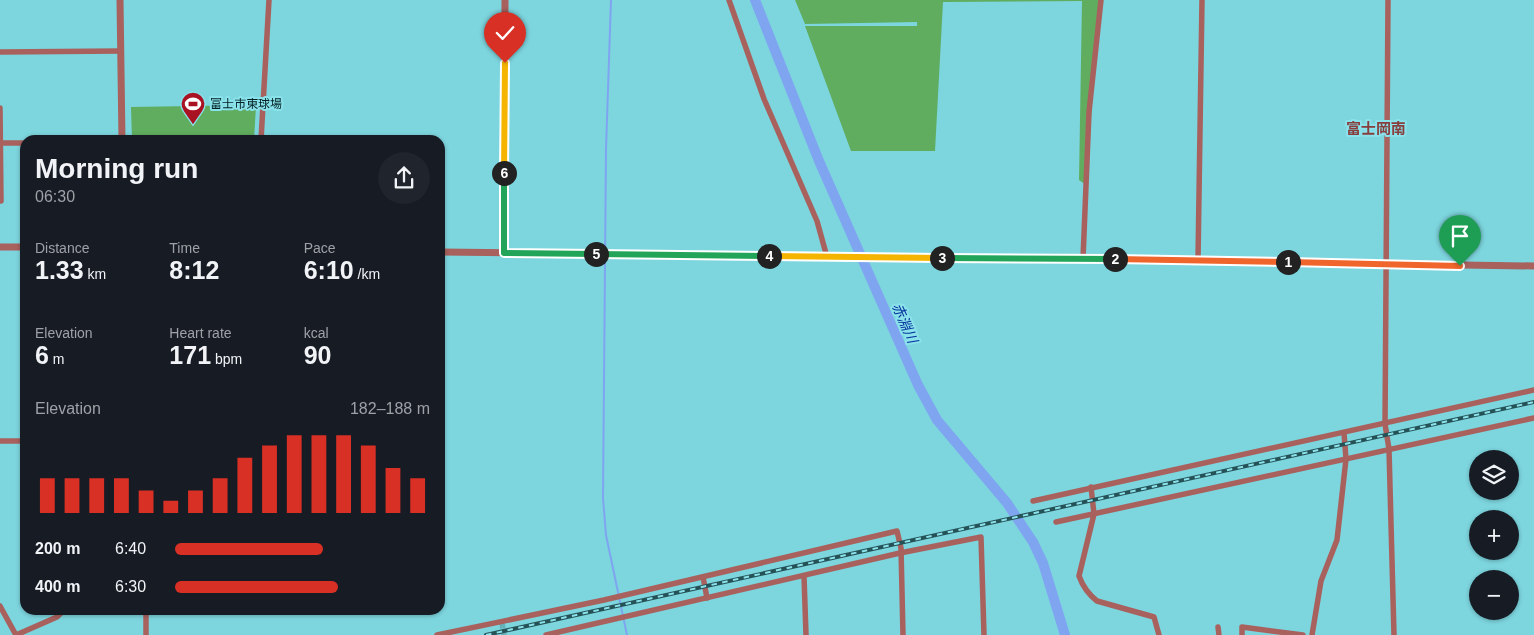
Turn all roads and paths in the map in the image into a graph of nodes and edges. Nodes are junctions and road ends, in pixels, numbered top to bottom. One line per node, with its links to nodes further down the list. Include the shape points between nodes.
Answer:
1 (120, 0): 8 (street)
2 (269, 0): 12 (street)
3 (506, 0): 19 (street)
4 (729, 0): 20 (street, via 764,99)
5 (1101, 0): 21 (street, via 1089,112)
6 (1202, 0): 22 (street)
7 (1388, 0): 23 (street)
8 (121, 51): 9 (street); 11 (street)
9 (0, 52)
10 (0, 108): 13 (street)
11 (122, 135)
12 (261, 135)
13 (0, 143): 14 (street); 15 (street)
14 (20, 143)
15 (1, 200)
16 (0, 247): 17 (street)
17 (20, 247)
18 (445, 252): 19 (street)
19 (504, 253): 20 (street)
20 (830, 257): 21 (street)
21 (1084, 259): 22 (street)
22 (1198, 260): 23 (street)
23 (1387, 264): 24 (street); 27 (street)
24 (1534, 266)
25 (1534, 390): 27 (street)
26 (1534, 418): 31 (street)
27 (1386, 424): 28 (street); 31 (street)
28 (1344, 433): 32 (street); 33 (street)
29 (0, 441): 30 (street)
30 (20, 441)
31 (1389, 449): 32 (street); 57 (street)
32 (1346, 459): 35 (street); 56 (street, via 1337,540 1321,581)
33 (1091, 487): 34 (street); 35 (street)
34 (1033, 502)
35 (1094, 514): 36 (street); 52 (street, via 1079,576 1083,586 1097,601 1154,617)
36 (1056, 522)
37 (900, 553): 38 (street); 39 (street, via 897,531); 50 (street); 51 (street, via 981,537)
38 (804, 576): 40 (street); 49 (street)
39 (703, 577): 40 (street); 47 (street)
40 (707, 598): 48 (street)
41 (0, 606): 45 (street)
42 (60, 615): 45 (street)
43 (146, 615): 46 (street)
44 (1218, 628): 53 (street)
45 (16, 635)
46 (146, 635)
47 (437, 635)
48 (546, 635)
49 (806, 635)
50 (903, 635)
51 (984, 635)
52 (1158, 635)
53 (1219, 635)
54 (1242, 635): 55 (street, via 1242,627)
55 (1304, 635)
56 (1312, 635)
57 (1394, 635)

